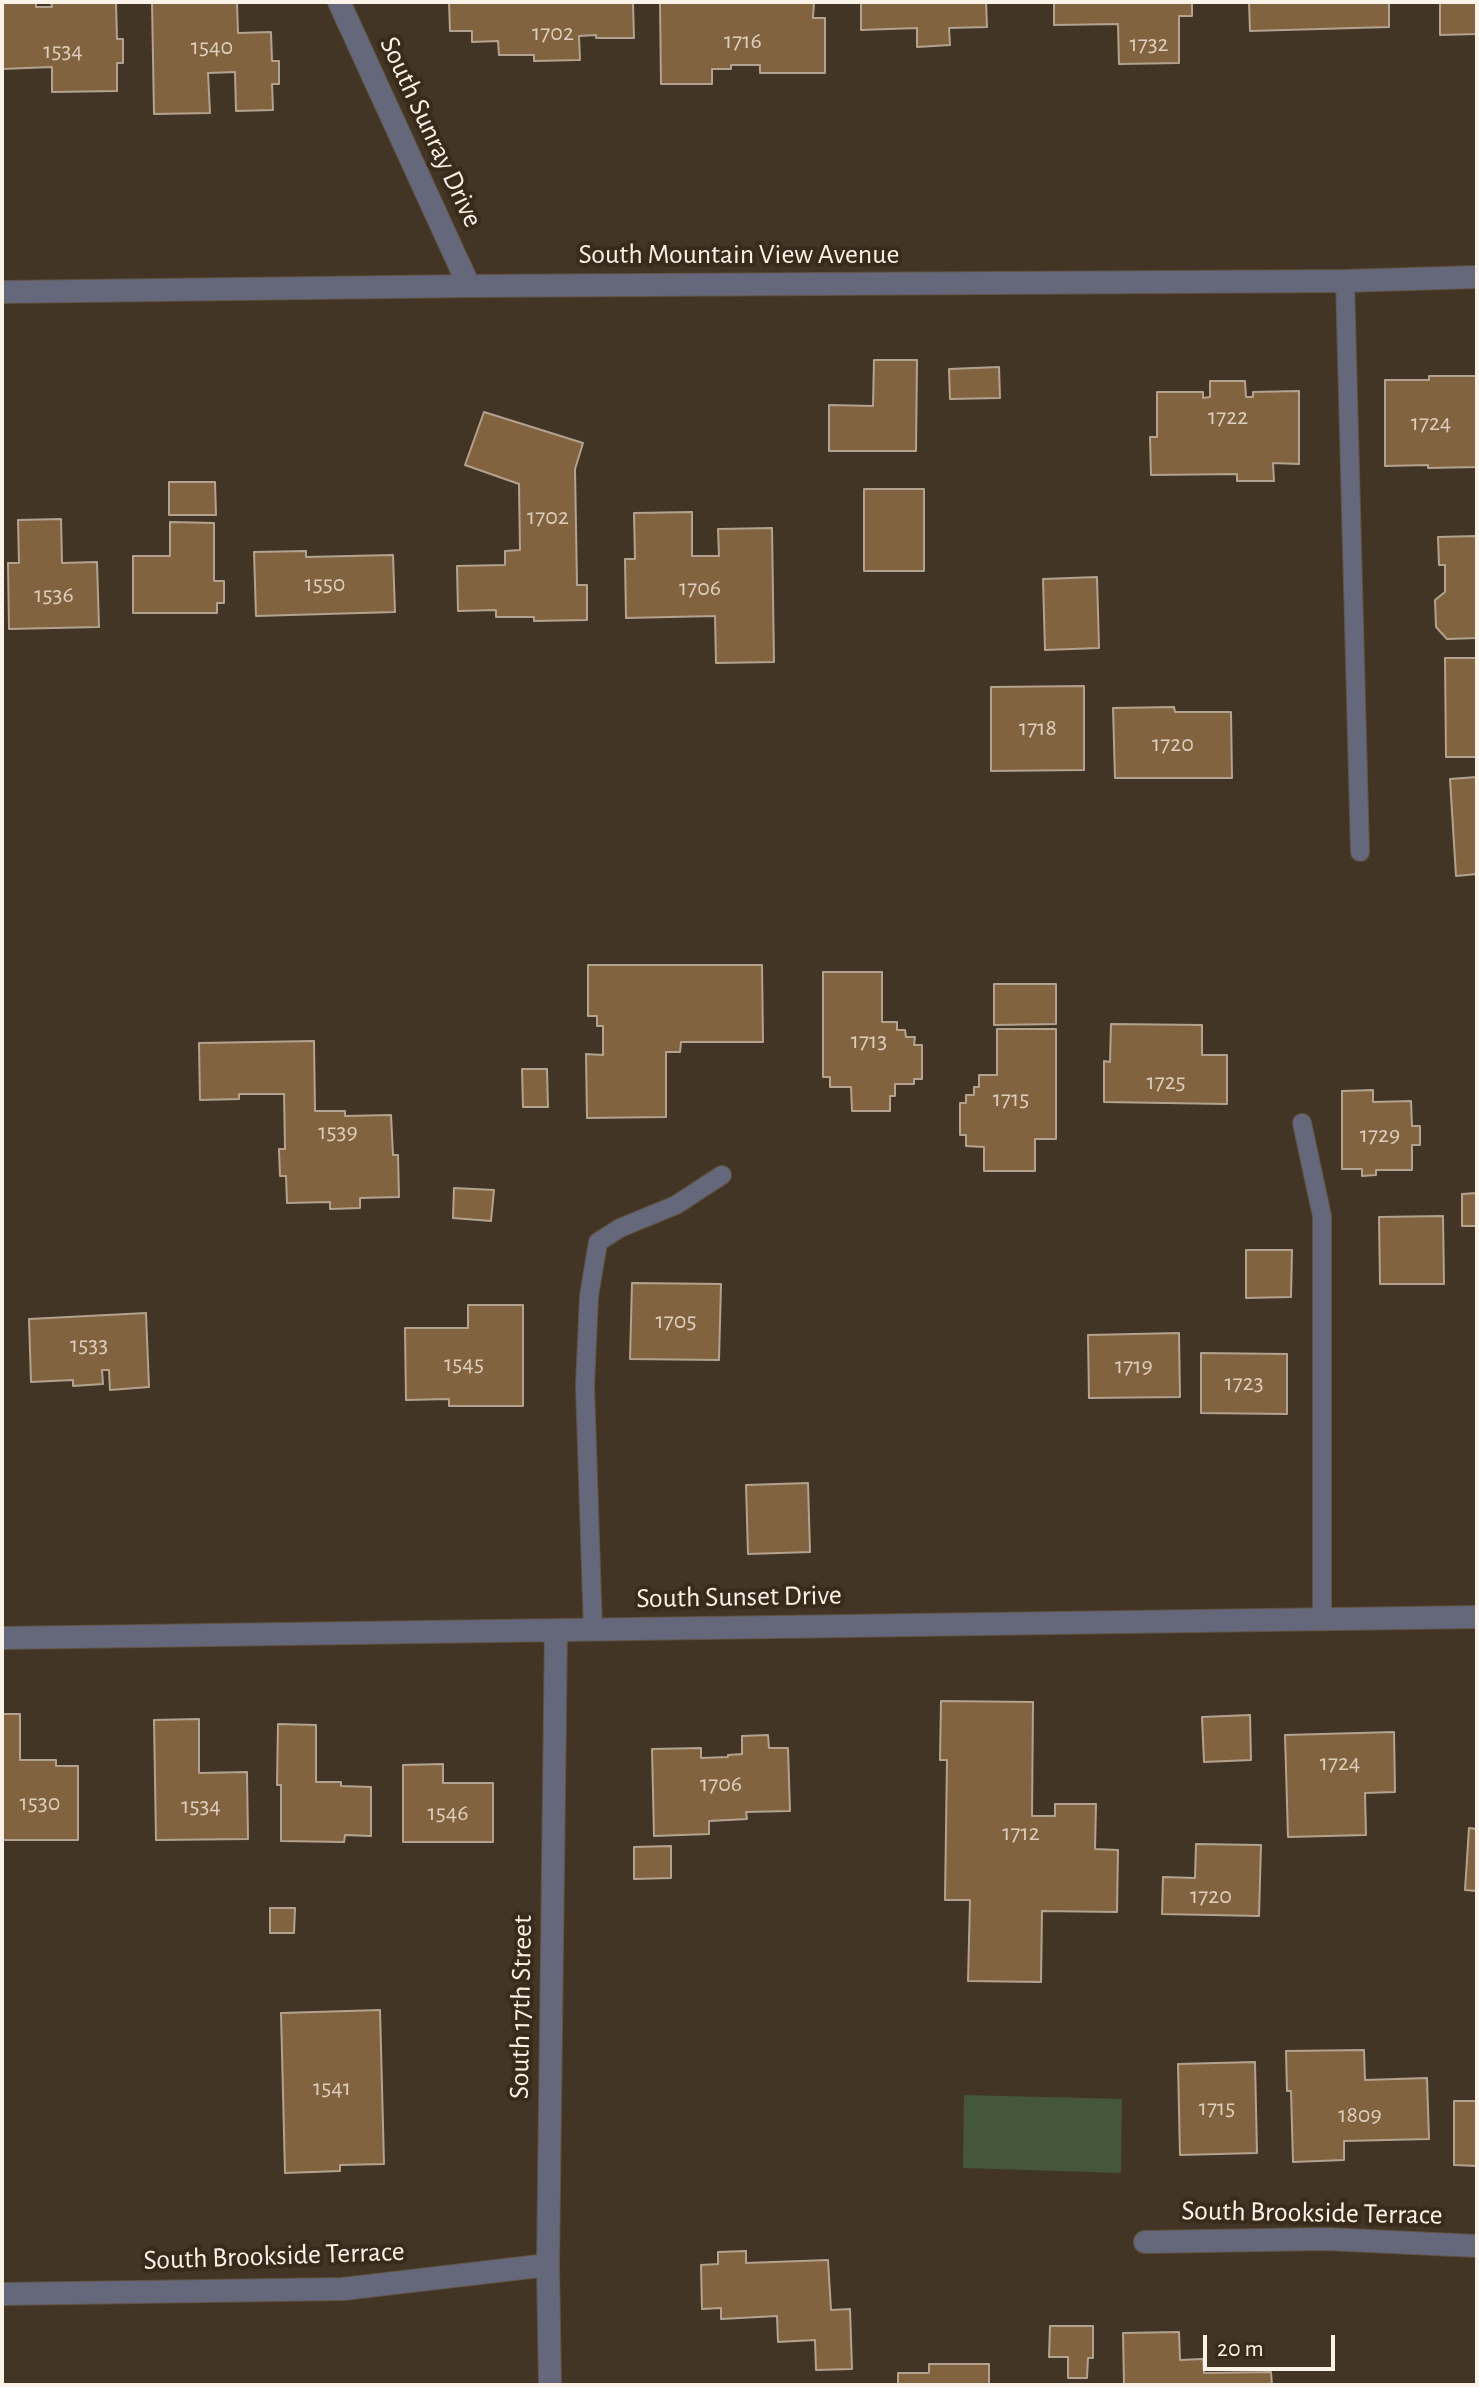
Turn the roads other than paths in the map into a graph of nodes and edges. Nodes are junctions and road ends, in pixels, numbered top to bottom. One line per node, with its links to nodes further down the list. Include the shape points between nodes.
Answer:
1 (339, 2): 4 (street, South Sunray Drive)
2 (1477, 277): 3 (street, South Mountain View Avenue)
3 (1345, 281): 4 (street, South Mountain View Avenue); 6 (lane)
4 (469, 286): 5 (street, South Mountain View Avenue)
5 (2, 292)
6 (1360, 852)
7 (1302, 1123): 10 (lane, via 1322,1216)
8 (722, 1175): 12 (lane, via 676,1205 598,1242 589,1296 585,1386)
9 (1477, 1617): 10 (street, South Sunset Drive)
10 (1322, 1618): 12 (street, South Sunset Drive)
11 (556, 1630): 12 (street, South Sunset Drive); 13 (street, South Sunset Drive); 16 (street, South 17th Street)
12 (593, 1630)
13 (2, 1638)
14 (1145, 2242): 15 (street, South Brookside Terrace, via 1326,2239)
15 (1477, 2246)
16 (548, 2265): 17 (street, South Brookside Terrace, via 343,2289); 18 (street, South 17th Street)
17 (2, 2294)
18 (550, 2385)

